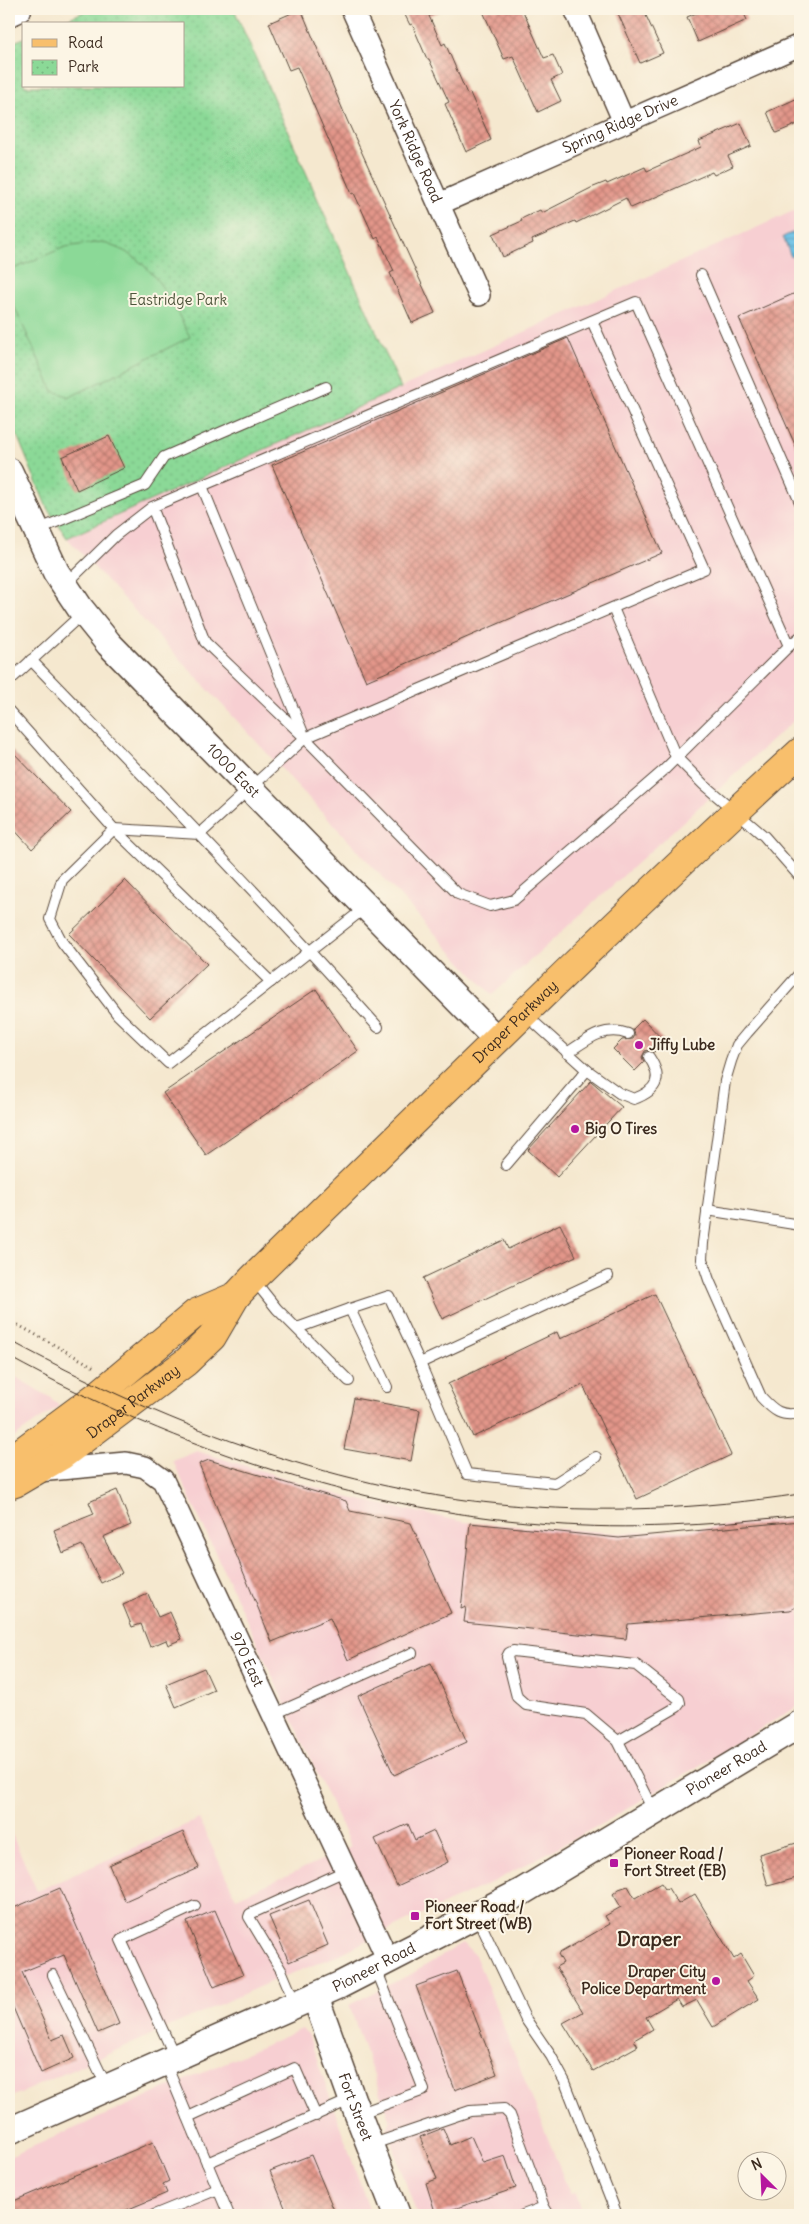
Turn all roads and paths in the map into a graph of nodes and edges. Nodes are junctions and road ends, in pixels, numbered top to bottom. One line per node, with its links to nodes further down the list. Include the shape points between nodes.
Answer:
1 (18, 9): 4 (street)
2 (352, 9): 7 (street, York Ridge Road)
3 (575, 9): 6 (street)
4 (9, 13)
5 (800, 45): 6 (street, Spring Ridge Drive)
6 (624, 122): 7 (street, Spring Ridge Drive)
7 (439, 204): 9 (street, York Ridge Road)
8 (701, 275): 14 (lane)
9 (479, 295)
10 (592, 321): 13 (lane); 20 (lane, via 704,569); 23 (lane, via 636,302)
11 (326, 387): 18 (lane, via 164,457 145,485)
12 (9, 471): 16 (street, 1000 East)
13 (202, 486): 17 (lane); 27 (lane)
14 (798, 490): 15 (lane)
15 (800, 502)
16 (16, 505): 18 (street, 1000 East)
17 (152, 507): 19 (lane, via 116,535); 27 (lane, via 205,642)
18 (36, 531): 19 (street, 1000 East)
19 (65, 586): 21 (street, 1000 East)
20 (613, 608): 27 (lane); 29 (lane)
21 (84, 612): 24 (lane); 30 (street, 1000 East, via 109,644)
22 (800, 637): 23 (lane)
23 (789, 646): 29 (lane)
24 (31, 660): 25 (lane); 33 (lane)
25 (9, 681)
26 (9, 712): 32 (lane)
27 (305, 738): 29 (lane, via 458,894 490,906 514,900); 30 (lane)
28 (800, 752): 31 (main road, Draper Parkway)
29 (676, 757): 31 (lane)
30 (250, 789): 33 (lane); 35 (street, 1000 East)
31 (734, 811): 34 (lane, via 764,836); 39 (main road, Draper Parkway)
32 (114, 828): 33 (lane); 38 (lane); 38 (lane, via 62,880 50,919 62,942 118,1015 168,1063)
33 (200, 834): 36 (lane)
34 (800, 876)
35 (366, 907): 36 (lane); 42 (street, 1000 East)
36 (310, 951): 38 (lane); 40 (lane)
37 (800, 973): 47 (lane, via 737,1045 725,1081)
38 (271, 982)
39 (524, 1014): 42 (main road, Draper Parkway); 43 (lane)
40 (378, 1027)
41 (628, 1034): 43 (lane, via 615,1030 596,1034)
42 (496, 1039): 50 (main road, Draper Parkway)
43 (567, 1053): 45 (lane)
44 (649, 1057): 45 (lane, via 657,1070 657,1082 647,1094 634,1098 618,1093)
45 (586, 1070): 46 (lane)
46 (506, 1165)
47 (707, 1210): 48 (lane); 58 (lane, via 702,1259 761,1397 772,1409 788,1416)
48 (800, 1225)
49 (608, 1276): 54 (lane)
50 (244, 1287): 53 (lane, via 277,1308); 60 (main road, Draper Parkway, via 196,1313 98,1395); 61 (main road, Draper Parkway, via 212,1337 186,1362 61,1456)
51 (350, 1309): 53 (lane); 54 (lane, via 389,1296); 57 (lane)
52 (9, 1320): 55 (path)
53 (297, 1328): 56 (lane)
54 (420, 1363): 59 (lane, via 467,1474 555,1483)
55 (99, 1370)
56 (349, 1381)
57 (388, 1387)
58 (800, 1413)
59 (596, 1457)
60 (9, 1461)
61 (35, 1471): 62 (main road, Draper Parkway); 64 (street, 970 East, via 126,1463 145,1467 156,1474 168,1488)
62 (9, 1485)
63 (412, 1653): 64 (lane)
64 (272, 1715): 68 (street, 970 East)
65 (800, 1724): 67 (street, Pioneer Road)
66 (618, 1741): 66 (lane, via 677,1707 679,1699 636,1665 509,1653 507,1657 521,1702 586,1714); 67 (lane)
67 (654, 1812): 70 (street, Pioneer Road, via 522,1891)
68 (346, 1871): 71 (street, 970 East); 73 (lane, via 250,1914 248,1918 281,1970)
69 (195, 1906): 74 (lane, via 121,1940)
70 (476, 1914): 71 (street, Pioneer Road); 88 (lane, via 524,2018 565,2082)
71 (381, 1963): 73 (street, Pioneer Road, via 340,1986); 76 (lane, via 424,2090)
72 (53, 1975): 75 (lane)
73 (305, 2000): 74 (street, Pioneer Road); 76 (street, Fort Street)
74 (169, 2059): 75 (street, Pioneer Road); 78 (lane)
75 (107, 2087): 79 (street, Pioneer Road)
76 (354, 2107): 77 (lane); 80 (street, Fort Street)
77 (316, 2116): 78 (lane, via 295,2068); 81 (lane)
78 (188, 2117): 81 (lane)
79 (9, 2131)
80 (370, 2146): 83 (lane, via 470,2111 504,2109 510,2116); 86 (street, Fort Street)
81 (208, 2164): 82 (lane)
82 (218, 2189): 84 (lane); 85 (lane)
83 (546, 2211): 87 (lane)
84 (154, 2215)
85 (229, 2215)
86 (397, 2215)
87 (523, 2215)
88 (617, 2215)

